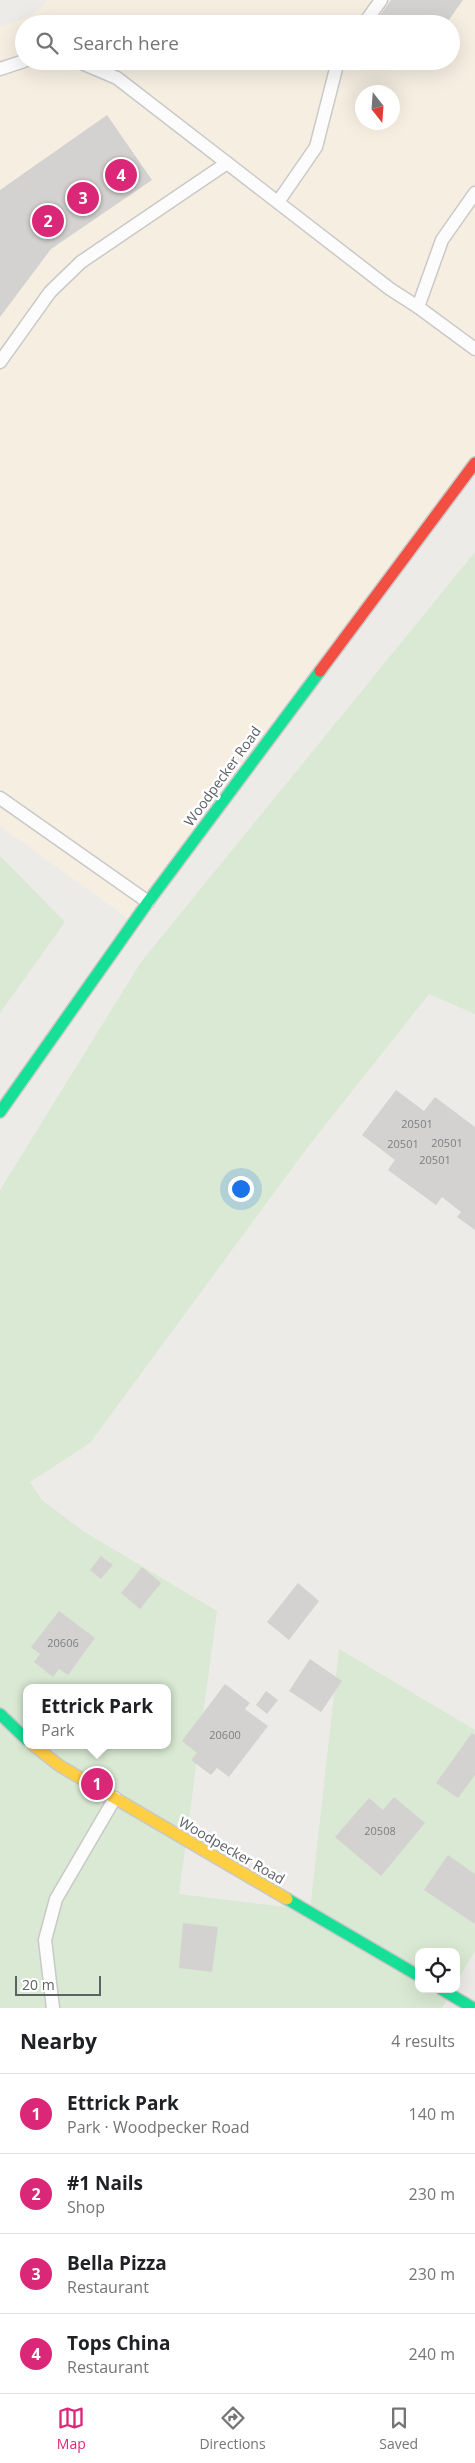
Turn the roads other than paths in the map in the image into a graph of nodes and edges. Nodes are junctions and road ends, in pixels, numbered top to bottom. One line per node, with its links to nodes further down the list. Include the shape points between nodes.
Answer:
1 (381, 0): 2 (lane)
2 (370, 15)
3 (15, 64): 4 (lane)
4 (0, 69)
5 (98, 70): 7 (lane, via 116,78)
6 (335, 70): 9 (lane, via 316,147)
7 (227, 163): 9 (lane); 12 (lane, via 81,262 50,292)
8 (475, 193): 10 (lane, via 442,240)
9 (278, 202): 10 (lane)
10 (418, 307): 11 (lane)
11 (475, 349)
12 (0, 362)
13 (475, 463): 15 (main road, Woodpecker Road)
14 (0, 798): 15 (lane)
15 (148, 902): 16 (main road, Woodpecker Road)
16 (0, 1112)
17 (0, 1714): 18 (main road)
18 (23, 1736)
19 (38, 1749): 20 (main road, Woodpecker Road, via 60,1766)
20 (115, 1798): 21 (main road, Woodpecker Road); 23 (lane, via 56,1899 45,1940)
21 (415, 1974)
22 (448, 1993): 24 (main road)
23 (53, 2008)
24 (473, 2008)

